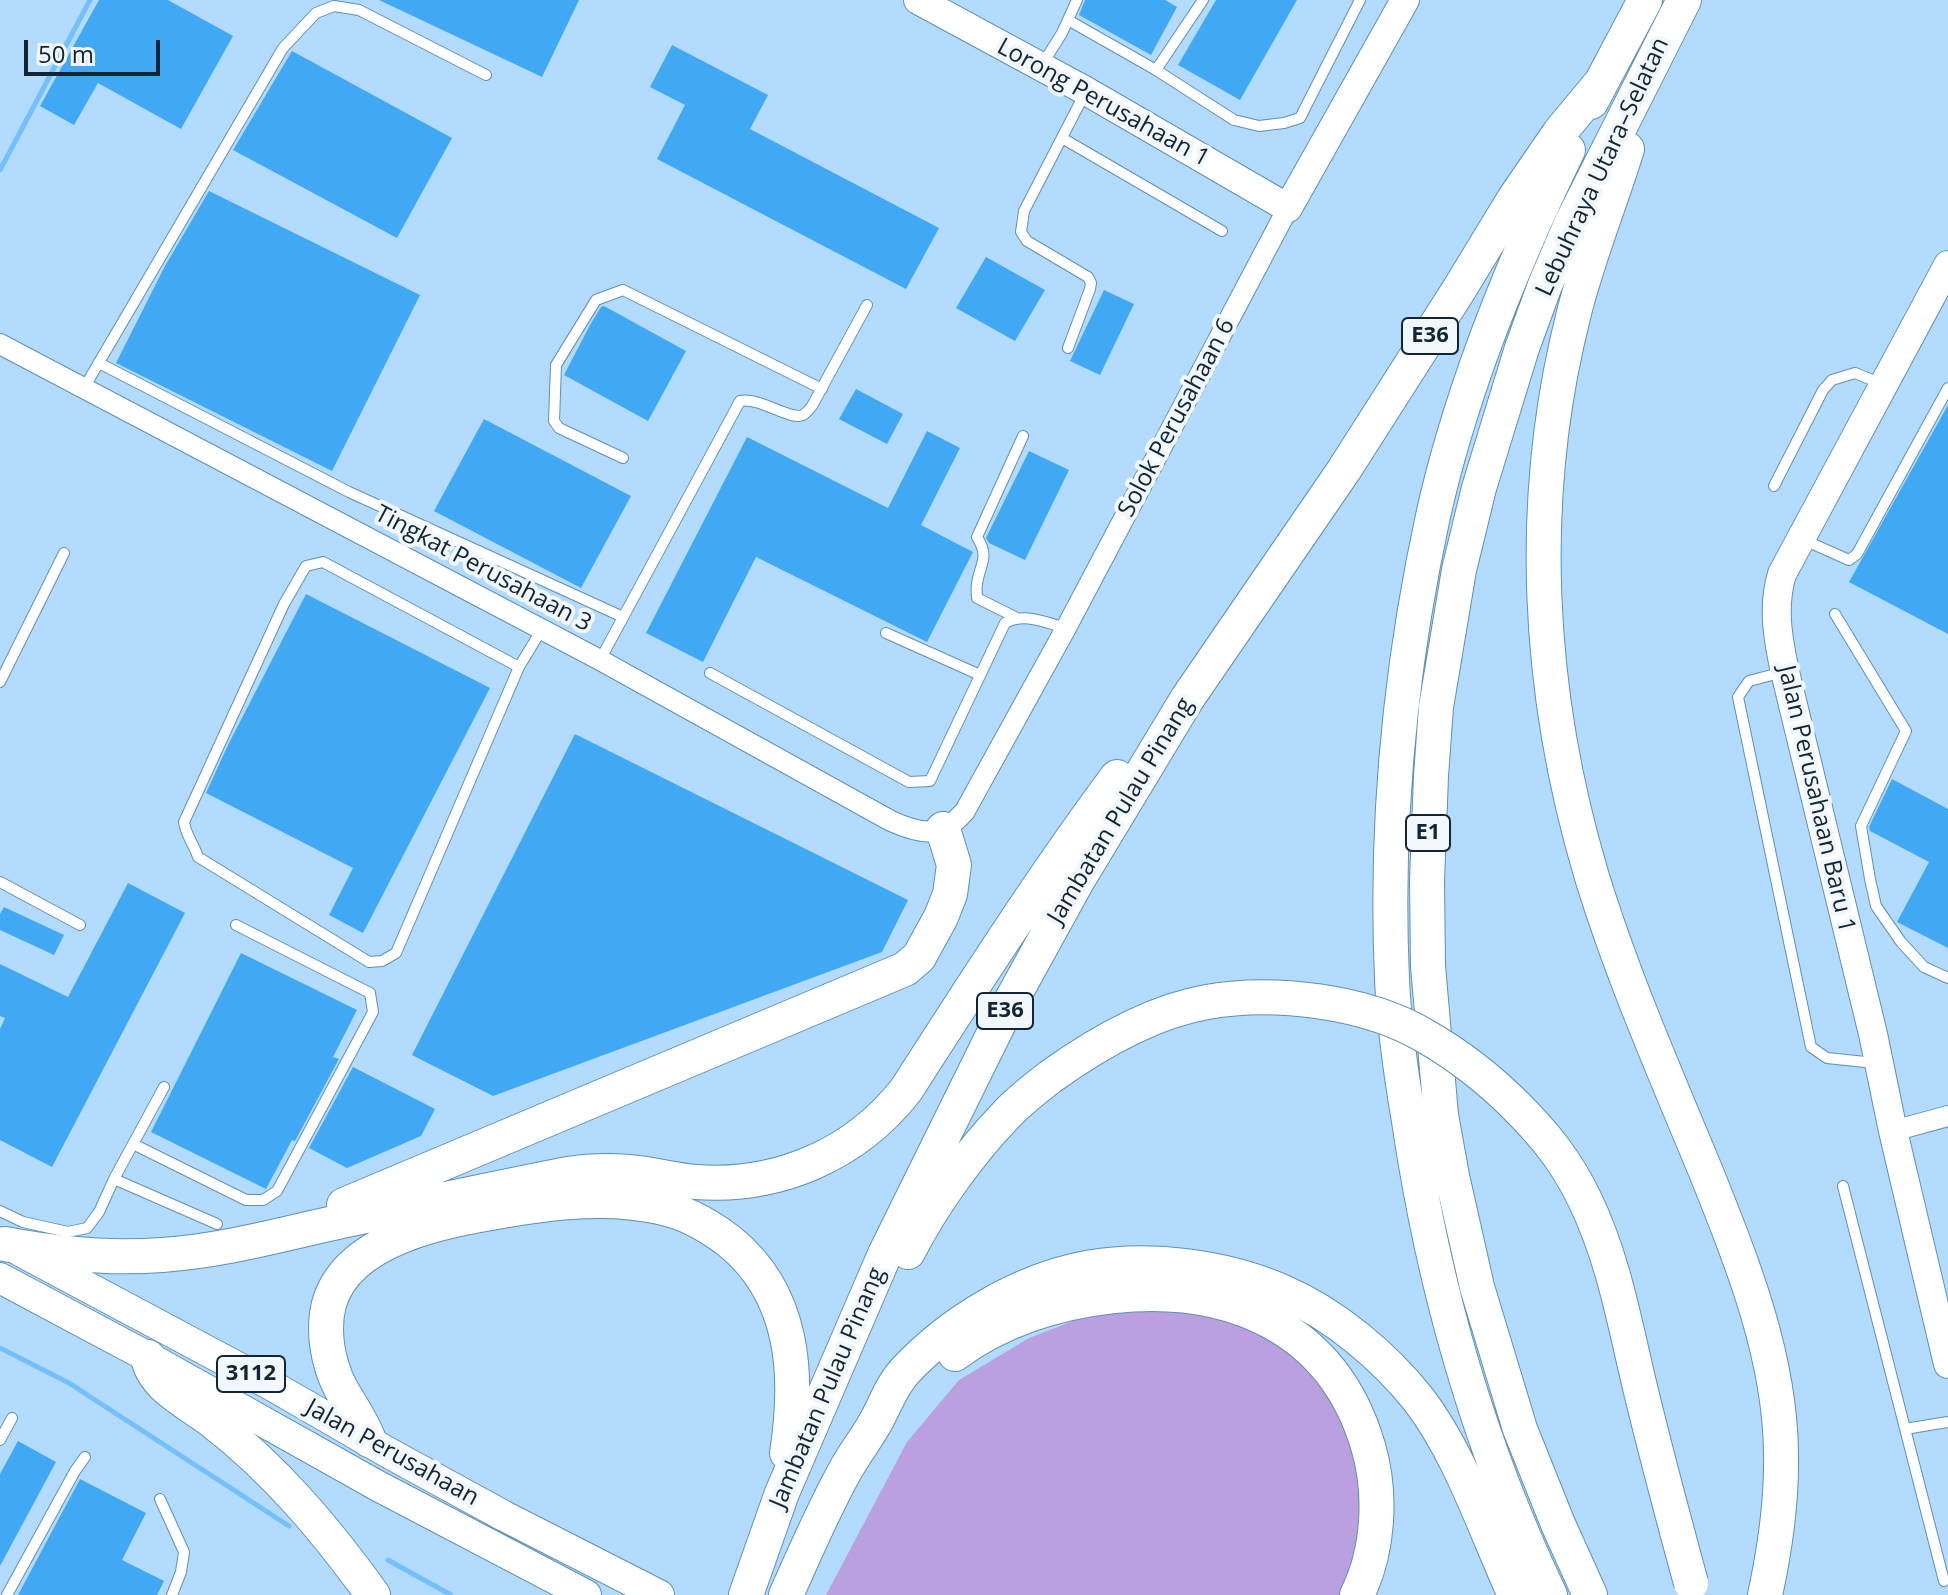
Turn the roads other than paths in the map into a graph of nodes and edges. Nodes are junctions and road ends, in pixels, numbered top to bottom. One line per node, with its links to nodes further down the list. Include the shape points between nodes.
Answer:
1 (918, 0): 9 (street, Lorong Perusahaan 1)
2 (1077, 0): 8 (lane)
3 (1360, 0): 10 (lane, via 1300,118 1259,126 1234,120)
4 (1405, 0): 16 (street, Solok Perusahaan 6)
5 (1645, 0): 13 (highway, Lebuhraya Utara–Selatan / E1)
6 (1684, 0): 12 (highway, Lebuhraya Utara–Selatan / E1)
7 (1200, 1): 10 (lane)
8 (1068, 20): 9 (lane); 10 (lane)
9 (1041, 67): 14 (street, Lorong Perusahaan 1)
10 (1156, 70)
11 (486, 75): 22 (lane, via 359,10 334,6 316,13 283,48)
12 (1641, 82): 85 (highway, Lebuhraya Utara–Selatan / E1, via 1545,285 1479,488 1436,707 1428,831 1428,966 1435,1056 1461,1220 1520,1429); 86 (highway, via 1627,150 1574,312 1558,391 1543,527 1545,624 1557,726 1592,876 1762,1326 1782,1455 1777,1532)
13 (1600, 84): 44 (highway, Jambatan Pulau Pinang / E36, via 1514,199 1344,470); 84 (highway, Lebuhraya Utara–Selatan / E1, via 1507,285 1473,378 1434,513 1403,690 1390,879 1397,1038 1439,1283 1488,1445)
14 (1086, 91): 15 (lane); 16 (street, Lorong Perusahaan 1)
15 (1062, 138): 17 (lane); 21 (lane, via 1024,211 1021,232 1091,283)
16 (1288, 208): 35 (street, Solok Perusahaan 6)
17 (1222, 231)
18 (1948, 265): 23 (street, Jalan Perusahaan Baru 1)
19 (867, 305): 26 (lane)
20 (0, 344): 24 (street, Tingkat Perusahaan 3)
21 (1068, 348)
22 (99, 363): 24 (lane); 33 (lane, via 349,492)
23 (1884, 385): 29 (lane, via 1855,373 1832,380); 30 (street, Jalan Perusahaan Baru 1)
24 (84, 388): 36 (street, Tingkat Perusahaan 3)
25 (1948, 388): 30 (lane, via 1857,554 1849,560)
26 (822, 389): 28 (lane, via 623,290 610,293 596,300 556,365 554,421); 33 (lane, via 804,415 751,399 740,401)
27 (1023, 436): 34 (lane, via 977,537 984,548 977,598)
28 (623, 458)
29 (1774, 486)
30 (1802, 539): 40 (street, Jalan Perusahaan Baru 1, via 1777,590)
31 (64, 553): 43 (lane)
32 (1835, 614): 49 (lane, via 1906,731 1861,826 1876,906 1924,967)
33 (623, 617): 38 (lane)
34 (1015, 617): 35 (lane); 42 (lane, via 1005,623)
35 (1066, 628): 45 (street, Solok Perusahaan 6, via 965,811)
36 (542, 629): 38 (street, Tingkat Perusahaan 3); 39 (lane)
37 (886, 633): 42 (lane)
38 (600, 660): 45 (street, Tingkat Perusahaan 3, via 891,821 909,829)
39 (519, 667): 39 (lane, via 323,562 306,566 184,822 186,836 198,857 369,962 382,961 396,953)
40 (1785, 672): 50 (street, Jalan Perusahaan Baru 1); 50 (lane, via 1749,681 1738,697 1811,1047 1827,1058)
41 (710, 673): 42 (lane, via 909,782 930,781)
42 (980, 675)
43 (0, 682)
44 (1187, 699): 59 (highway, via 1084,821 906,1090 877,1122 840,1148 806,1166 765,1178 699,1182 589,1171); 61 (highway, Jambatan Pulau Pinang / E36, via 1000,1021)
45 (943, 829): 59 (highway, via 954,865 950,894 919,957 905,969 317,1216)
46 (0, 882): 47 (lane)
47 (80, 925)
48 (236, 925): 54 (lane, via 370,993 373,1012 277,1191 263,1200 246,1200)
49 (1948, 978)
50 (1879, 1063): 53 (street, Jalan Perusahaan Baru 1)
51 (164, 1087): 54 (lane)
52 (1948, 1116): 53 (street)
53 (1893, 1131): 63 (street, Jalan Perusahaan Baru 1)
54 (133, 1144): 55 (lane)
55 (114, 1179): 57 (lane); 58 (lane, via 87,1228 68,1232 23,1222)
56 (1843, 1186): 67 (lane)
57 (217, 1224)
58 (2, 1232): 59 (highway, via 43,1251 136,1257 194,1252); 69 (main road, Jalan Perusahaan / 3112)
59 (290, 1232)
60 (0, 1278): 62 (main road, Jalan Perusahaan / 3112)
61 (848, 1337): 71 (highway, Jambatan Pulau Pinang / E36); 74 (highway, bridge, via 968,1160 1007,1113 1102,1044 1143,1023 1204,1003 1303,1000 1379,1016 1424,1035 1482,1075 1553,1145 1583,1194 1609,1258)
62 (148, 1357): 77 (highway, via 155,1378 281,1482); 78 (main road, Jalan Perusahaan / 3112)
63 (1948, 1364)
64 (12, 1418): 68 (lane)
65 (876, 1422): 81 (highway, Jambatan Pulau Pinang, via 834,1492); 82 (highway, via 969,1344 1039,1312 1128,1295 1225,1302 1271,1322 1310,1350 1346,1392 1356,1413 1372,1458 1376,1502 1374,1543); 83 (highway, via 895,1384 924,1352 984,1308 1033,1285 1087,1268 1152,1264 1254,1281 1328,1317 1376,1355 1418,1399 1449,1449)
66 (1948, 1422): 67 (lane)
67 (1905, 1429): 73 (lane)
68 (0, 1440)
69 (378, 1446): 71 (highway, via 335,1375 327,1345 333,1293 363,1256 400,1237 496,1212 563,1203 637,1203 675,1211 719,1233 747,1257 771,1291 784,1326 792,1380); 79 (main road, Jalan Perusahaan / 3112)
70 (85, 1457): 75 (lane)
71 (782, 1493): 80 (highway, Jambatan Pulau Pinang / E36)
72 (160, 1499): 76 (lane, via 184,1552)
73 (1944, 1581)
74 (1693, 1589)
75 (7, 1595)
76 (172, 1595)
77 (373, 1595)
78 (586, 1595)
79 (659, 1595)
80 (746, 1595)
81 (786, 1595)
82 (1357, 1595)
83 (1515, 1595)
84 (1550, 1595)
85 (1590, 1595)
86 (1765, 1595)

